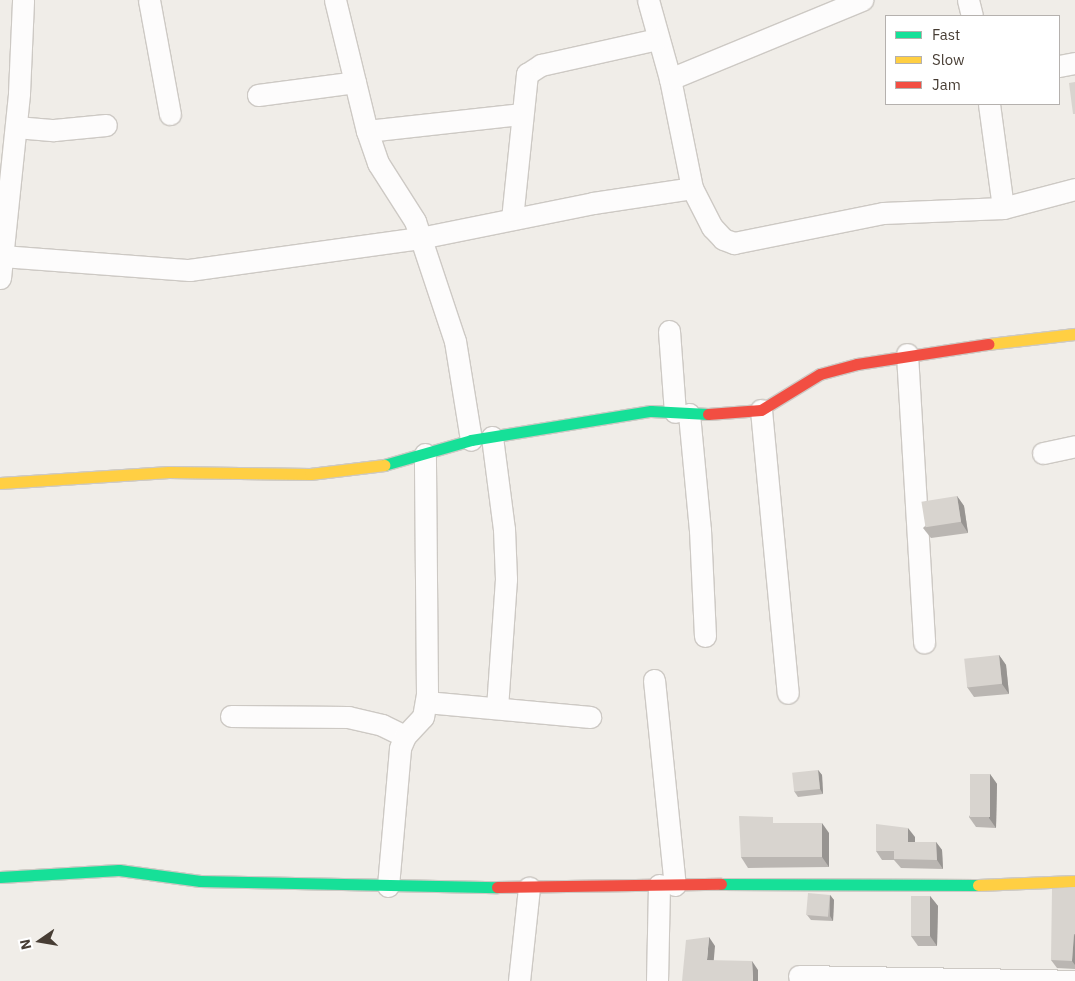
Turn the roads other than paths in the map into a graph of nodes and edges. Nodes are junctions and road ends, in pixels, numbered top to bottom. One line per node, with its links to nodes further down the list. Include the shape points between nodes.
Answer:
1 (23, 0): 18 (street)
2 (149, 0): 15 (street)
3 (335, 0): 12 (street)
4 (648, 0): 8 (street)
5 (862, 0): 11 (street)
6 (968, 0): 7 (street)
7 (972, 15)
8 (657, 40): 11 (street); 16 (street, via 541,65 528,74)
9 (1075, 63): 10 (street)
10 (1060, 66)
11 (670, 79): 20 (street)
12 (354, 82): 13 (street); 19 (street)
13 (258, 95)
14 (989, 105): 22 (street)
15 (170, 114)
16 (522, 114): 19 (street); 23 (street)
17 (106, 125): 18 (street, via 54,130)
18 (16, 127): 25 (street)
19 (367, 131): 24 (street, via 378,163 415,221)
20 (692, 188): 22 (street, via 712,227 724,239 734,243 882,213); 23 (street)
21 (1075, 189): 22 (street)
22 (1003, 208)
23 (512, 219): 24 (street)
24 (420, 238): 25 (street, via 189,270); 32 (street, via 455,341)
25 (2, 256): 26 (street)
26 (0, 278)
27 (669, 331): 31 (street)
28 (1075, 334): 29 (street)
29 (907, 354): 30 (street, via 820,374); 38 (street)
30 (761, 410): 31 (street, via 718,415); 40 (street)
31 (682, 413): 32 (street, via 651,411); 37 (street)
32 (482, 439): 35 (street); 42 (street, via 504,529 506,579)
33 (1075, 446): 34 (street)
34 (1043, 453)
35 (425, 454): 36 (street, via 392,464 310,474 169,472); 41 (street)
36 (0, 483)
37 (705, 636)
38 (924, 642)
39 (654, 680): 48 (street)
40 (788, 692)
41 (426, 702): 42 (street); 45 (street, via 423,717)
42 (497, 708): 44 (street)
43 (231, 716): 45 (street, via 348,717 382,725)
44 (590, 717)
45 (405, 736): 49 (street, via 400,748)
46 (0, 877): 49 (street, via 118,870 200,881)
47 (1075, 881): 48 (street, via 969,885 799,882)
48 (667, 885): 50 (street); 53 (street)
49 (388, 886): 50 (street)
50 (530, 888): 52 (street)
51 (799, 976): 54 (street)
52 (519, 981)
53 (657, 981)
54 (1075, 981)

